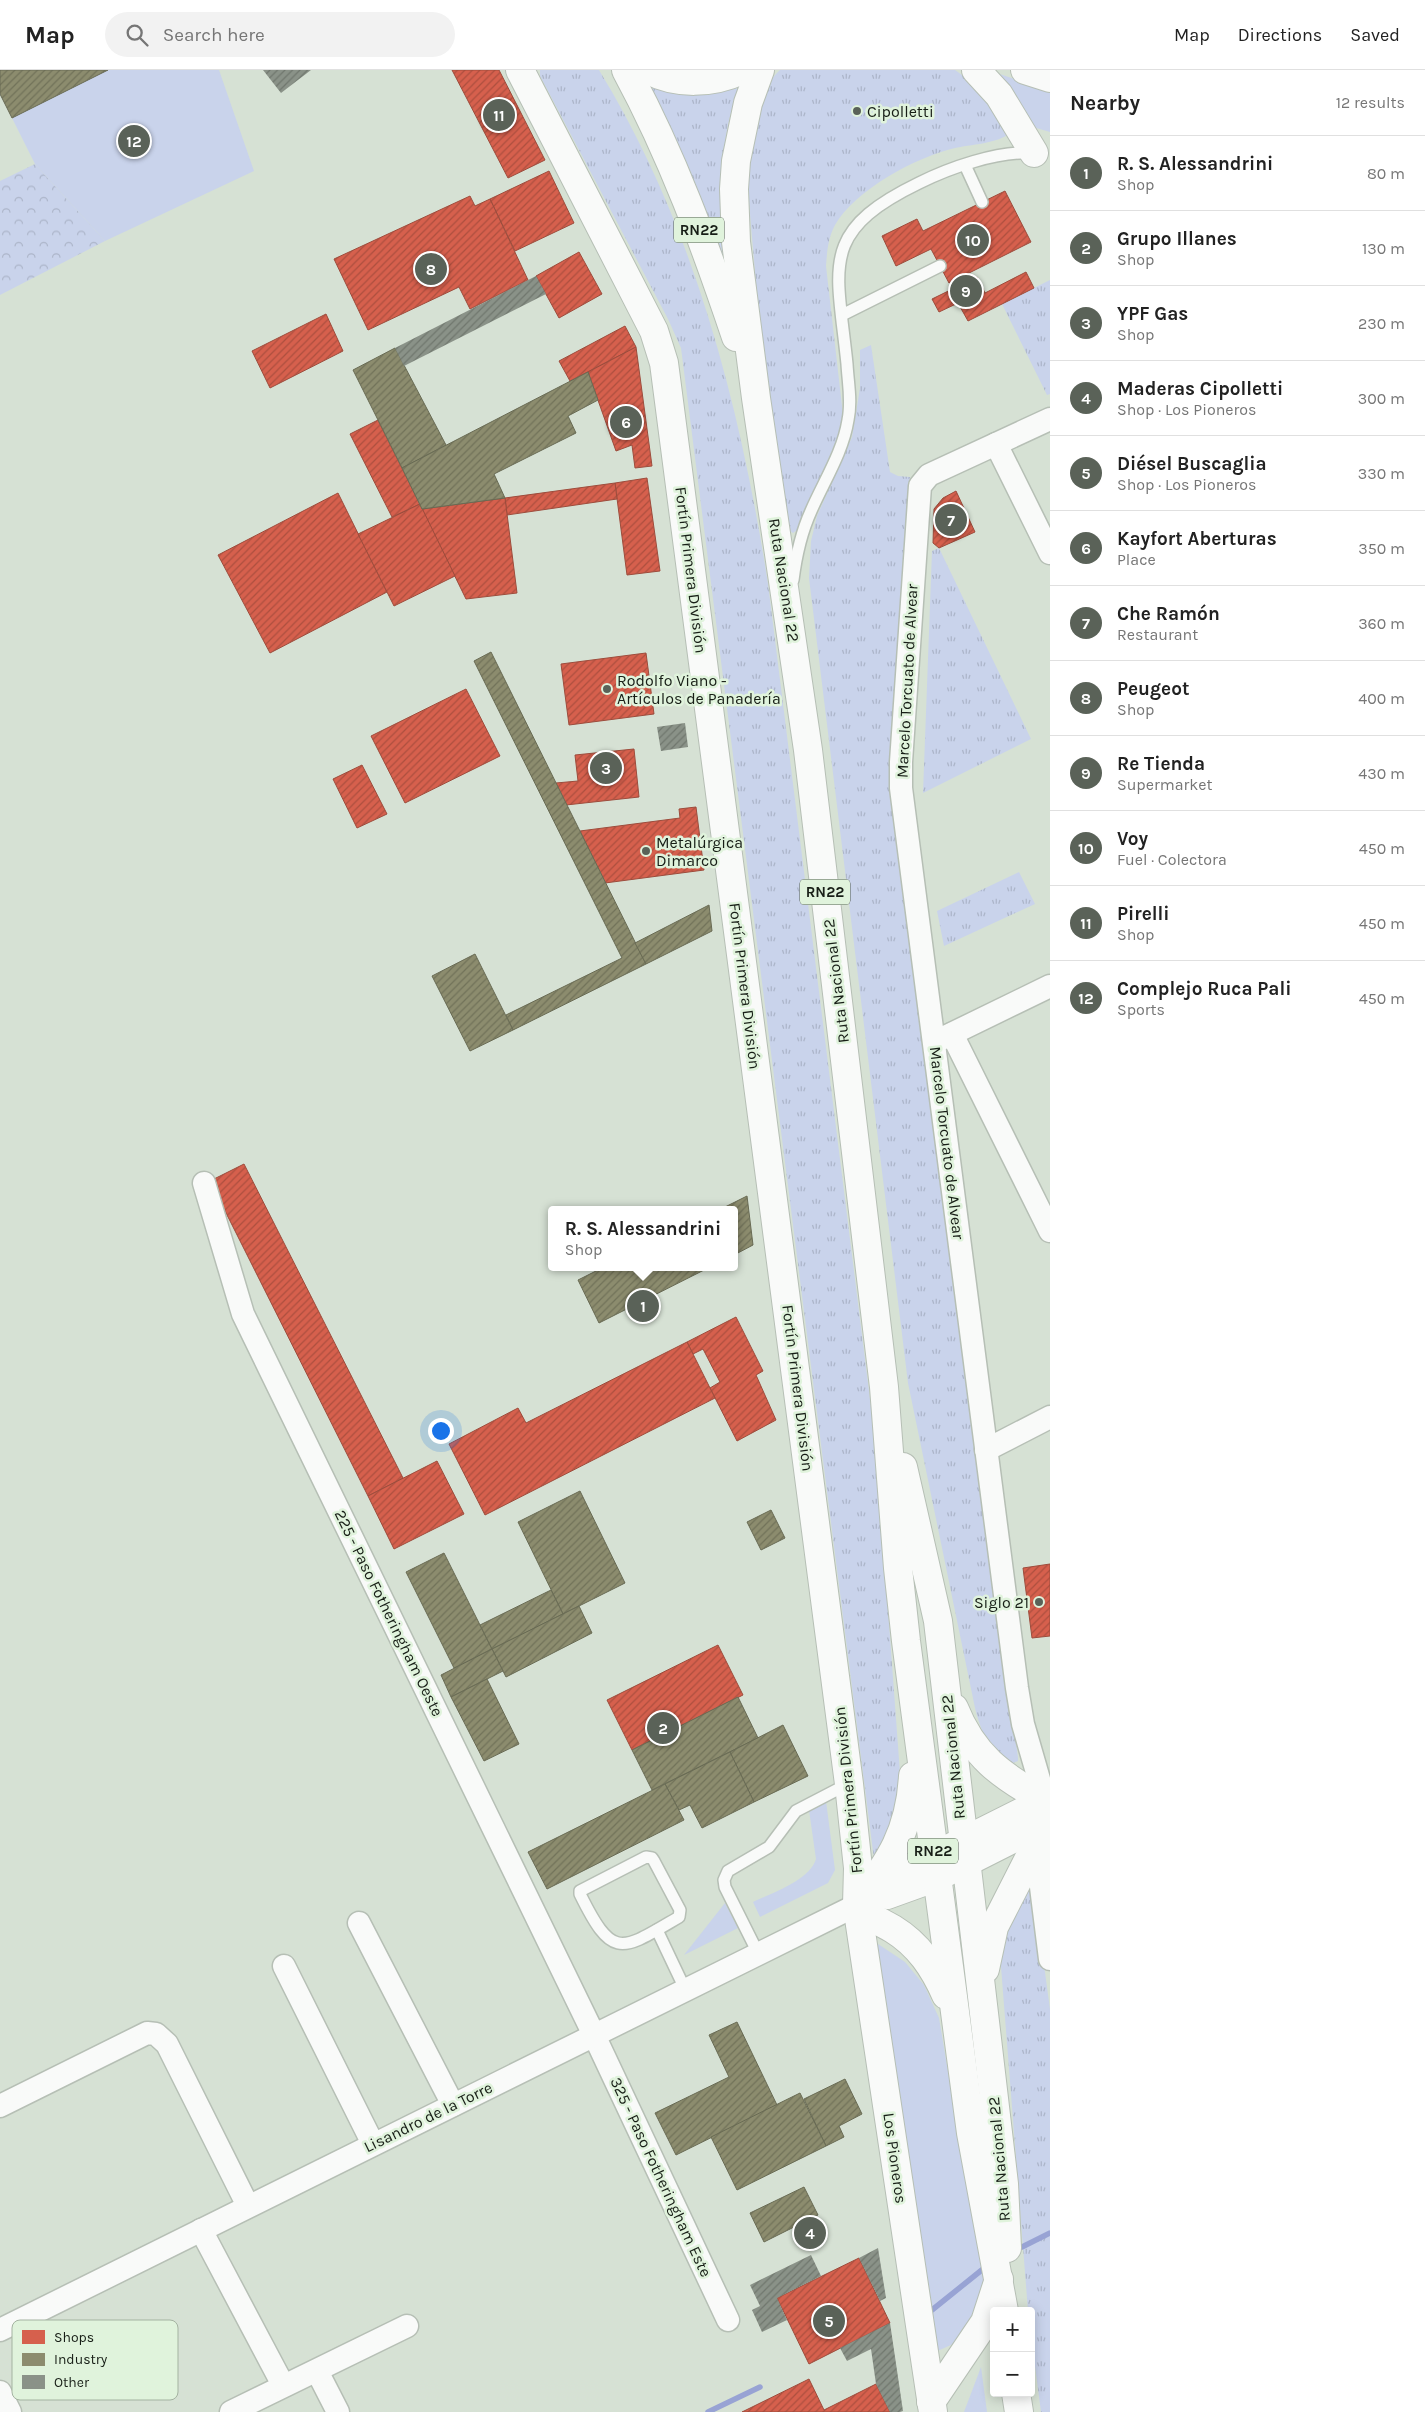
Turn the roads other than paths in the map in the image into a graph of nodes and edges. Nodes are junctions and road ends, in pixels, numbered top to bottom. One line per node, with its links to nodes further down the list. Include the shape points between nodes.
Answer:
1 (520, 70): 10 (main road, Fortín Primera División)
2 (532, 70): 10 (main road, Fortín Primera División)
3 (626, 70): 16 (main road, Ruta Nacional 22 / RN22, via 687,198)
4 (648, 70): 5 (main road, via 674,79 694,81 714,79)
5 (742, 70)
6 (760, 70): 16 (main road, Ruta Nacional 22 / RN22, via 741,130 734,189 736,242)
7 (976, 70): 11 (main road)
8 (1025, 70): 9 (main road)
9 (1050, 78)
10 (534, 97): 32 (main road, Fortín Primera División, via 654,331 664,363)
11 (1042, 155): 12 (lane, via 1014,153)
12 (965, 165): 13 (lane); 15 (lane, via 894,196 866,214 853,228 838,266)
13 (982, 202)
14 (940, 266): 15 (lane)
15 (842, 315): 20 (lane, via 850,396 849,419 801,539)
16 (756, 398): 20 (main road, Ruta Nacional 22 / RN22)
17 (1050, 419): 18 (street)
18 (996, 444): 19 (street); 22 (street, Marcelo Torcuato de Alvear, via 929,476 922,481 919,499 900,775)
19 (1050, 553)
20 (789, 607): 27 (main road, Ruta Nacional 22 / RN22)
21 (1050, 986): 22 (street)
22 (943, 1038): 23 (street); 24 (street, Marcelo Torcuato de Alvear)
23 (986, 1103): 24 (street, via 976,1094 959,1092 948,1099); 26 (street)
24 (943, 1113): 29 (street, Marcelo Torcuato de Alvear)
25 (204, 1183): 45 (street, 225 - Paso Fotheringham Oeste, via 243,1314)
26 (1050, 1231)
27 (884, 1387): 30 (main road, Ruta Nacional 22 / RN22, via 932,1588); 31 (main road, Ruta Nacional 22 / RN22, via 900,1590)
28 (1050, 1418): 29 (street)
29 (986, 1450): 33 (street, Marcelo Torcuato de Alvear, via 1023,1724)
30 (945, 1685): 33 (main road, via 958,1718 980,1755); 34 (main road, Ruta Nacional 22 / RN22)
31 (916, 1722): 35 (main road, Ruta Nacional 22 / RN22); 36 (main road, via 913,1781 903,1832 894,1854)
32 (849, 1784): 36 (main road, Fortín Primera División, via 858,1868); 39 (lane, via 796,1811 769,1848 732,1867 725,1875 725,1887)
33 (1048, 1810): 34 (main road); 40 (street, via 1040,1887); 43 (main road, via 994,1927)
34 (964, 1852): 35 (main road); 43 (main road, Ruta Nacional 22 / RN22)
35 (935, 1866): 36 (main road, via 902,1873); 44 (main road, Ruta Nacional 22 / RN22)
36 (857, 1904): 39 (street, Lisandro de la Torre); 44 (main road, via 864,1913 893,1929 922,1953); 63 (main road, Los Pioneros)
37 (359, 1923): 46 (street)
38 (657, 1930): 38 (lane, via 680,1914 652,1858 646,1857 580,1891 592,1919 618,1944 630,1944); 42 (lane)
39 (758, 1954): 42 (street, Lisandro de la Torre)
40 (1050, 1959)
41 (284, 1966): 48 (street)
42 (685, 1989): 45 (street, Lisandro de la Torre)
43 (982, 1998): 53 (main road, Ruta Nacional 22 / RN22, via 1004,2184)
44 (955, 2014): 51 (main road, Ruta Nacional 22 / RN22, via 973,2148)
45 (594, 2035): 46 (street, Lisandro de la Torre); 55 (street, 325 - Paso Fotheringham Este)
46 (453, 2105): 48 (street, Lisandro de la Torre)
47 (0, 2106): 49 (street, via 147,2034 156,2034 167,2044)
48 (373, 2144): 49 (street, Lisandro de la Torre)
49 (248, 2206): 50 (street, Lisandro de la Torre)
50 (201, 2230): 54 (street, Lisandro de la Torre); 60 (street)
51 (1000, 2279): 52 (main road, Ruta Nacional 22 / RN22); 63 (main road, via 985,2322)
52 (1004, 2307)
53 (1010, 2307)
54 (20, 2320)
55 (728, 2320)
56 (12, 2324): 58 (street, Lisandro de la Torre)
57 (407, 2326): 59 (street)
58 (0, 2330)
59 (317, 2371): 60 (street); 66 (street)
60 (283, 2385): 65 (street)
61 (0, 2392): 64 (street)
62 (1017, 2397): 67 (main road)
63 (932, 2407)
64 (10, 2412)
65 (231, 2412)
66 (338, 2412)
67 (1019, 2412)

